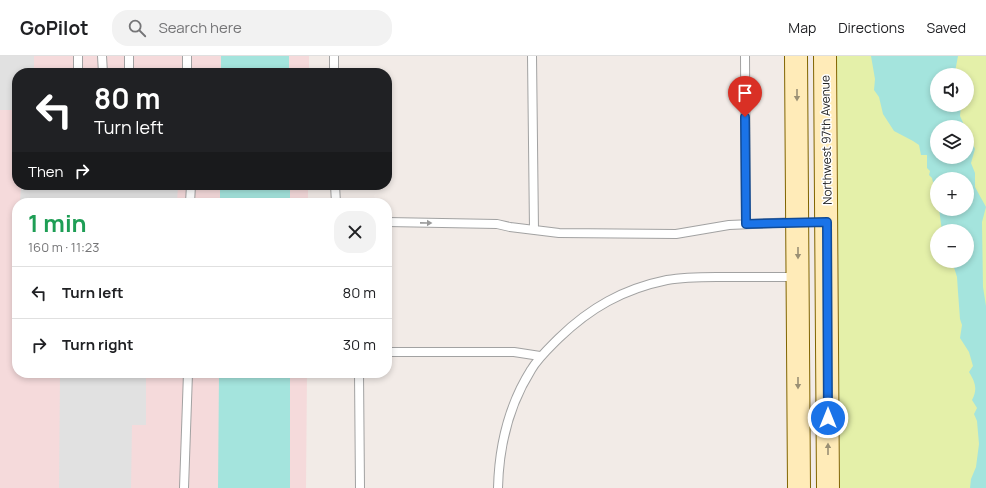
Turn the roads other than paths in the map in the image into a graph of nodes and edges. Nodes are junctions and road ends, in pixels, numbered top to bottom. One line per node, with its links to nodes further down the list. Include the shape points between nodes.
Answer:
1 (78, 56): 10 (lane)
2 (102, 56): 11 (lane)
3 (129, 56): 12 (lane)
4 (187, 56): 13 (lane)
5 (334, 56): 14 (lane)
6 (532, 56): 19 (lane)
7 (745, 56): 18 (lane)
8 (796, 56): 16 (street, one-way to 16)
9 (825, 56): 17 (street, Northwest 97th Avenue)
10 (78, 68)
11 (103, 68)
12 (129, 68)
13 (187, 68)
14 (334, 68)
15 (392, 222): 19 (lane, one-way to 19, via 497,224)
16 (798, 222): 17 (street); 18 (lane); 20 (street, one-way to 20)
17 (827, 222): 29 (street, Northwest 97th Avenue, one-way to 17)
18 (746, 224): 19 (lane, via 729,224 676,234 559,233)
19 (534, 230)
20 (798, 277): 22 (lane, via 685,278 636,288 585,315); 28 (street, one-way to 28)
21 (392, 352): 22 (lane, via 514,352)
22 (540, 356): 27 (lane, via 514,404 507,425)
23 (188, 378): 25 (lane)
24 (359, 378): 26 (lane)
25 (184, 488)
26 (360, 488)
27 (498, 488)
28 (799, 488)
29 (828, 488)

